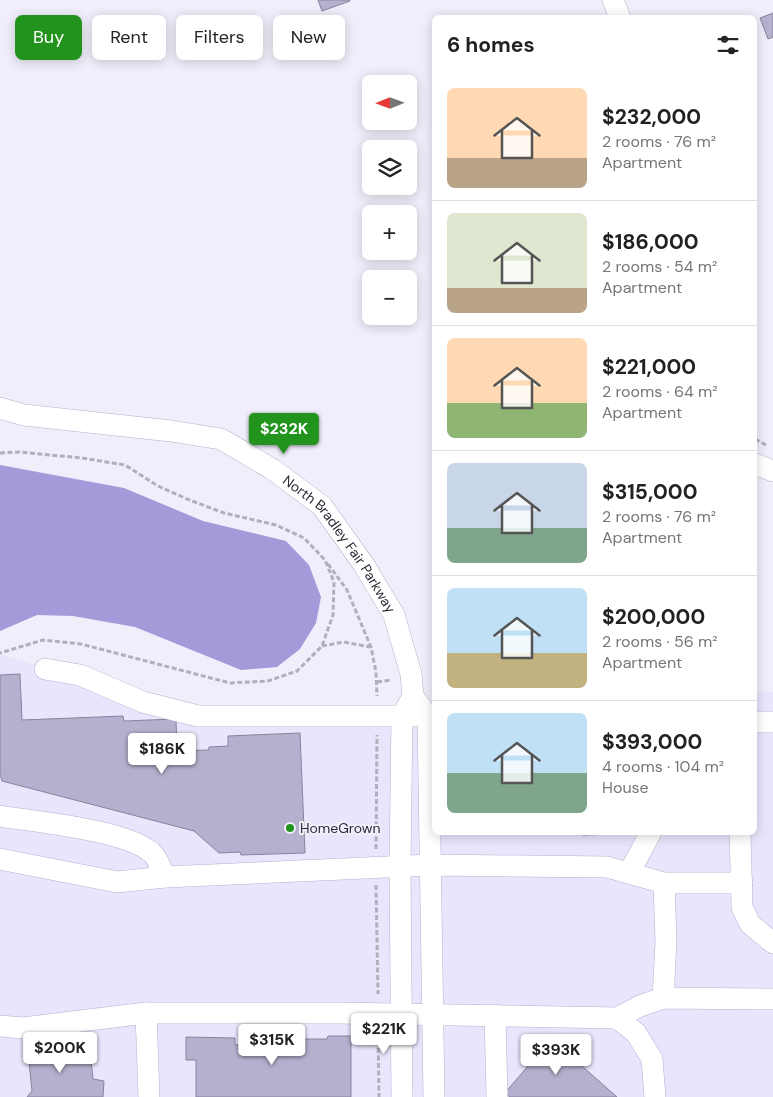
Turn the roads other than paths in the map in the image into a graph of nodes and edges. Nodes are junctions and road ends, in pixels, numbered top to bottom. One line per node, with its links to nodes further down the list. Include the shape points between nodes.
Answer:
1 (613, 0): 2 (street)
2 (619, 15)
3 (0, 408): 7 (street, North Bradley Fair Parkway, via 24,415 221,439 272,468 322,506 364,565 394,615 411,674)
4 (757, 465): 5 (street)
5 (773, 470)
6 (45, 669): 8 (street, via 80,674 143,702 198,716)
7 (413, 696): 8 (street); 9 (street)
8 (402, 716): 9 (street); 17 (street)
9 (432, 716): 16 (street)
10 (757, 722): 11 (street)
11 (773, 722)
12 (0, 816): 19 (street, via 94,831 136,842 154,854)
13 (649, 835): 18 (street)
14 (740, 835): 21 (street)
15 (0, 859): 19 (street, via 117,882)
16 (431, 865): 17 (street); 18 (street, via 607,867); 27 (street)
17 (400, 866): 19 (street); 26 (street)
18 (629, 873): 20 (street)
19 (165, 877)
20 (664, 882): 21 (street); 23 (street, via 666,942)
21 (742, 883): 22 (street, via 742,907 750,924)
22 (773, 943)
23 (663, 998): 24 (street); 29 (street)
24 (773, 999)
25 (146, 1013): 26 (street); 30 (street, via 23,1028); 31 (street)
26 (402, 1014): 27 (street); 32 (street)
27 (434, 1014): 28 (street); 33 (street)
28 (495, 1015): 29 (street); 34 (street)
29 (617, 1018): 35 (street, via 636,1033 652,1059)
30 (0, 1026)
31 (149, 1097)
32 (402, 1097)
33 (434, 1097)
34 (497, 1097)
35 (654, 1097)

